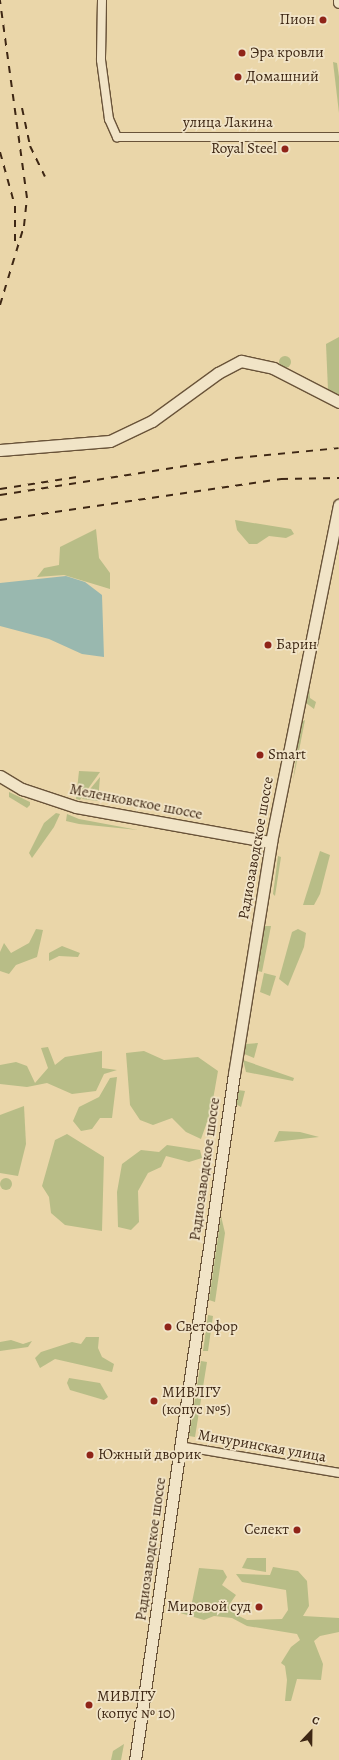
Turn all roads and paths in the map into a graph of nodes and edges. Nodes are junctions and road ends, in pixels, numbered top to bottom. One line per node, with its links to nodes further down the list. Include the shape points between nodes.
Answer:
1 (102, 0): 2 (street, улица Лакина, via 101,60 109,119 117,137)
2 (339, 136)
3 (339, 402): 4 (street, via 266,365 241,361 218,373 152,421 110,441)
4 (0, 450)
5 (339, 505): 7 (street, Радиозаводское шоссе)
6 (0, 776): 7 (street, Меленковское шоссе, via 22,789 76,807)
7 (271, 842): 8 (street, Радиозаводское шоссе)
8 (180, 1446): 9 (street, Мичуринская улица); 10 (street, Радиозаводское шоссе)
9 (339, 1473)
10 (135, 1760)

